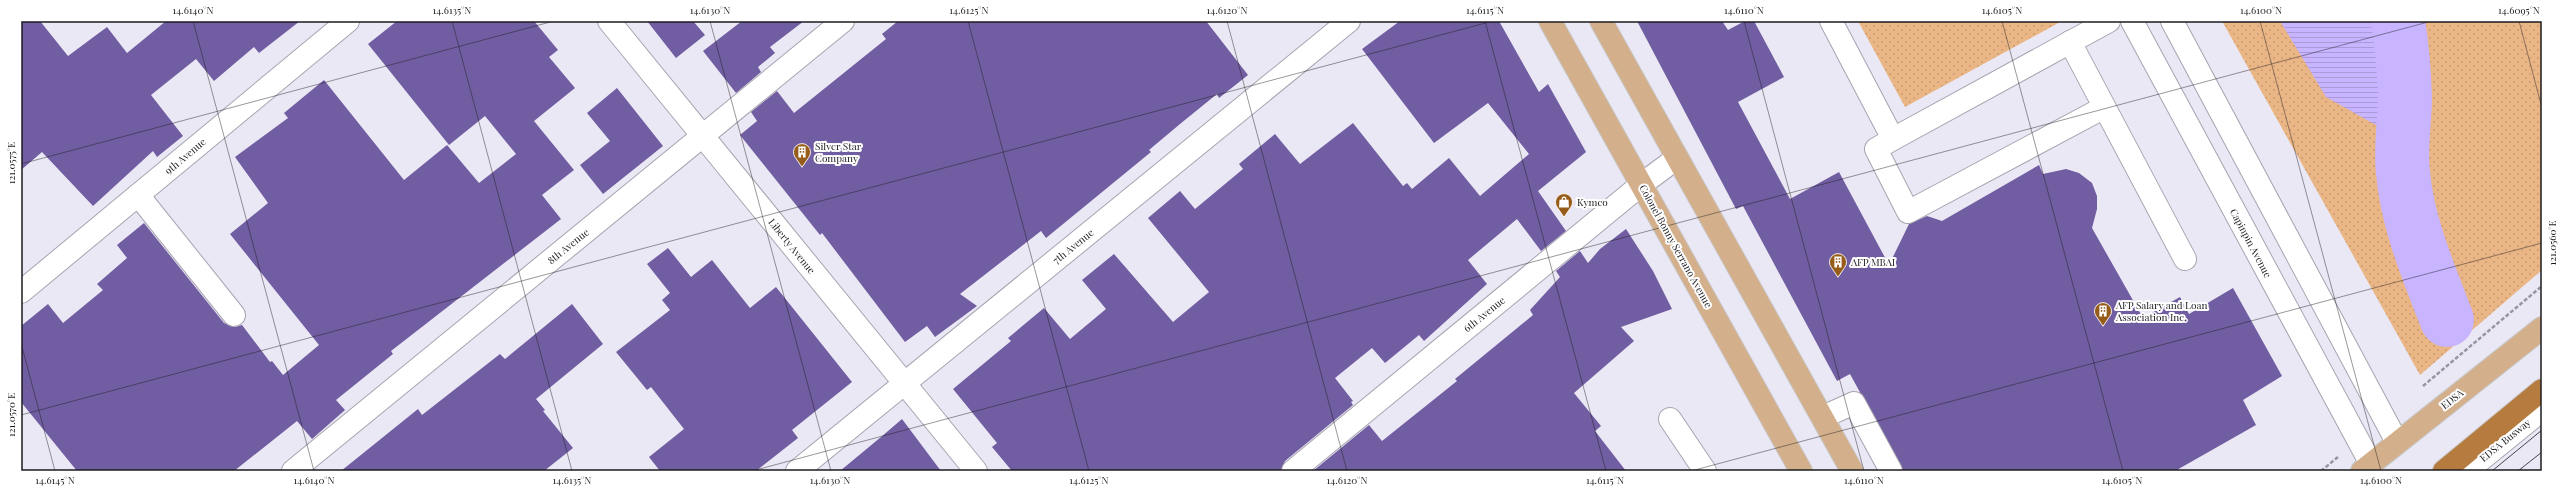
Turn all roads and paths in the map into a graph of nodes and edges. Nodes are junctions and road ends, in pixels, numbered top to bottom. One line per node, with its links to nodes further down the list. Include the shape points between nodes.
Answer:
1 (348, 21): 17 (street, 9th Avenue)
2 (609, 21): 13 (street, Liberty Avenue)
3 (842, 21): 13 (street, 8th Avenue)
4 (1349, 21): 23 (street, 7th Avenue)
5 (1550, 21): 16 (main road, Colonel Bonny Serrano Avenue)
6 (1601, 21): 15 (main road)
7 (1831, 21): 14 (street)
8 (2109, 21): 11 (street)
9 (2132, 21): 29 (street, Capinpin Avenue)
10 (2172, 21): 30 (street)
11 (2070, 42): 12 (street); 14 (street)
12 (2103, 108): 14 (street, via 1908,212 1876,149); 18 (street)
13 (703, 136): 23 (street, Liberty Avenue); 32 (street, 8th Avenue)
14 (1893, 139)
15 (1677, 158): 16 (street, 6th Avenue); 27 (main road)
16 (1642, 184): 35 (street, 6th Avenue); 37 (main road, Colonel Bonny Serrano Avenue)
17 (138, 195): 20 (street, 9th Avenue); 21 (street)
18 (2185, 259)
19 (2542, 286): 24 (path)
20 (21, 292)
21 (234, 315)
22 (2542, 328): 30 (main road, EDSA)
23 (904, 383): 33 (street, 7th Avenue); 34 (street, Liberty Avenue)
24 (2420, 388)
25 (2542, 390): 41 (highway)
26 (2542, 410): 42 (street, EDSA Busway)
27 (1824, 418): 38 (main road); 39 (street, via 1854,403)
28 (1670, 419): 36 (street)
29 (2358, 441): 31 (street, Capinpin Avenue); 40 (path)
30 (2397, 442): 31 (main road, EDSA)
31 (2366, 467)
32 (293, 471)
33 (797, 471)
34 (976, 471)
35 (1292, 471)
36 (1705, 471)
37 (1801, 471)
38 (1852, 471)
39 (1891, 471)
40 (2321, 471)
41 (2444, 471)
42 (2468, 471)

